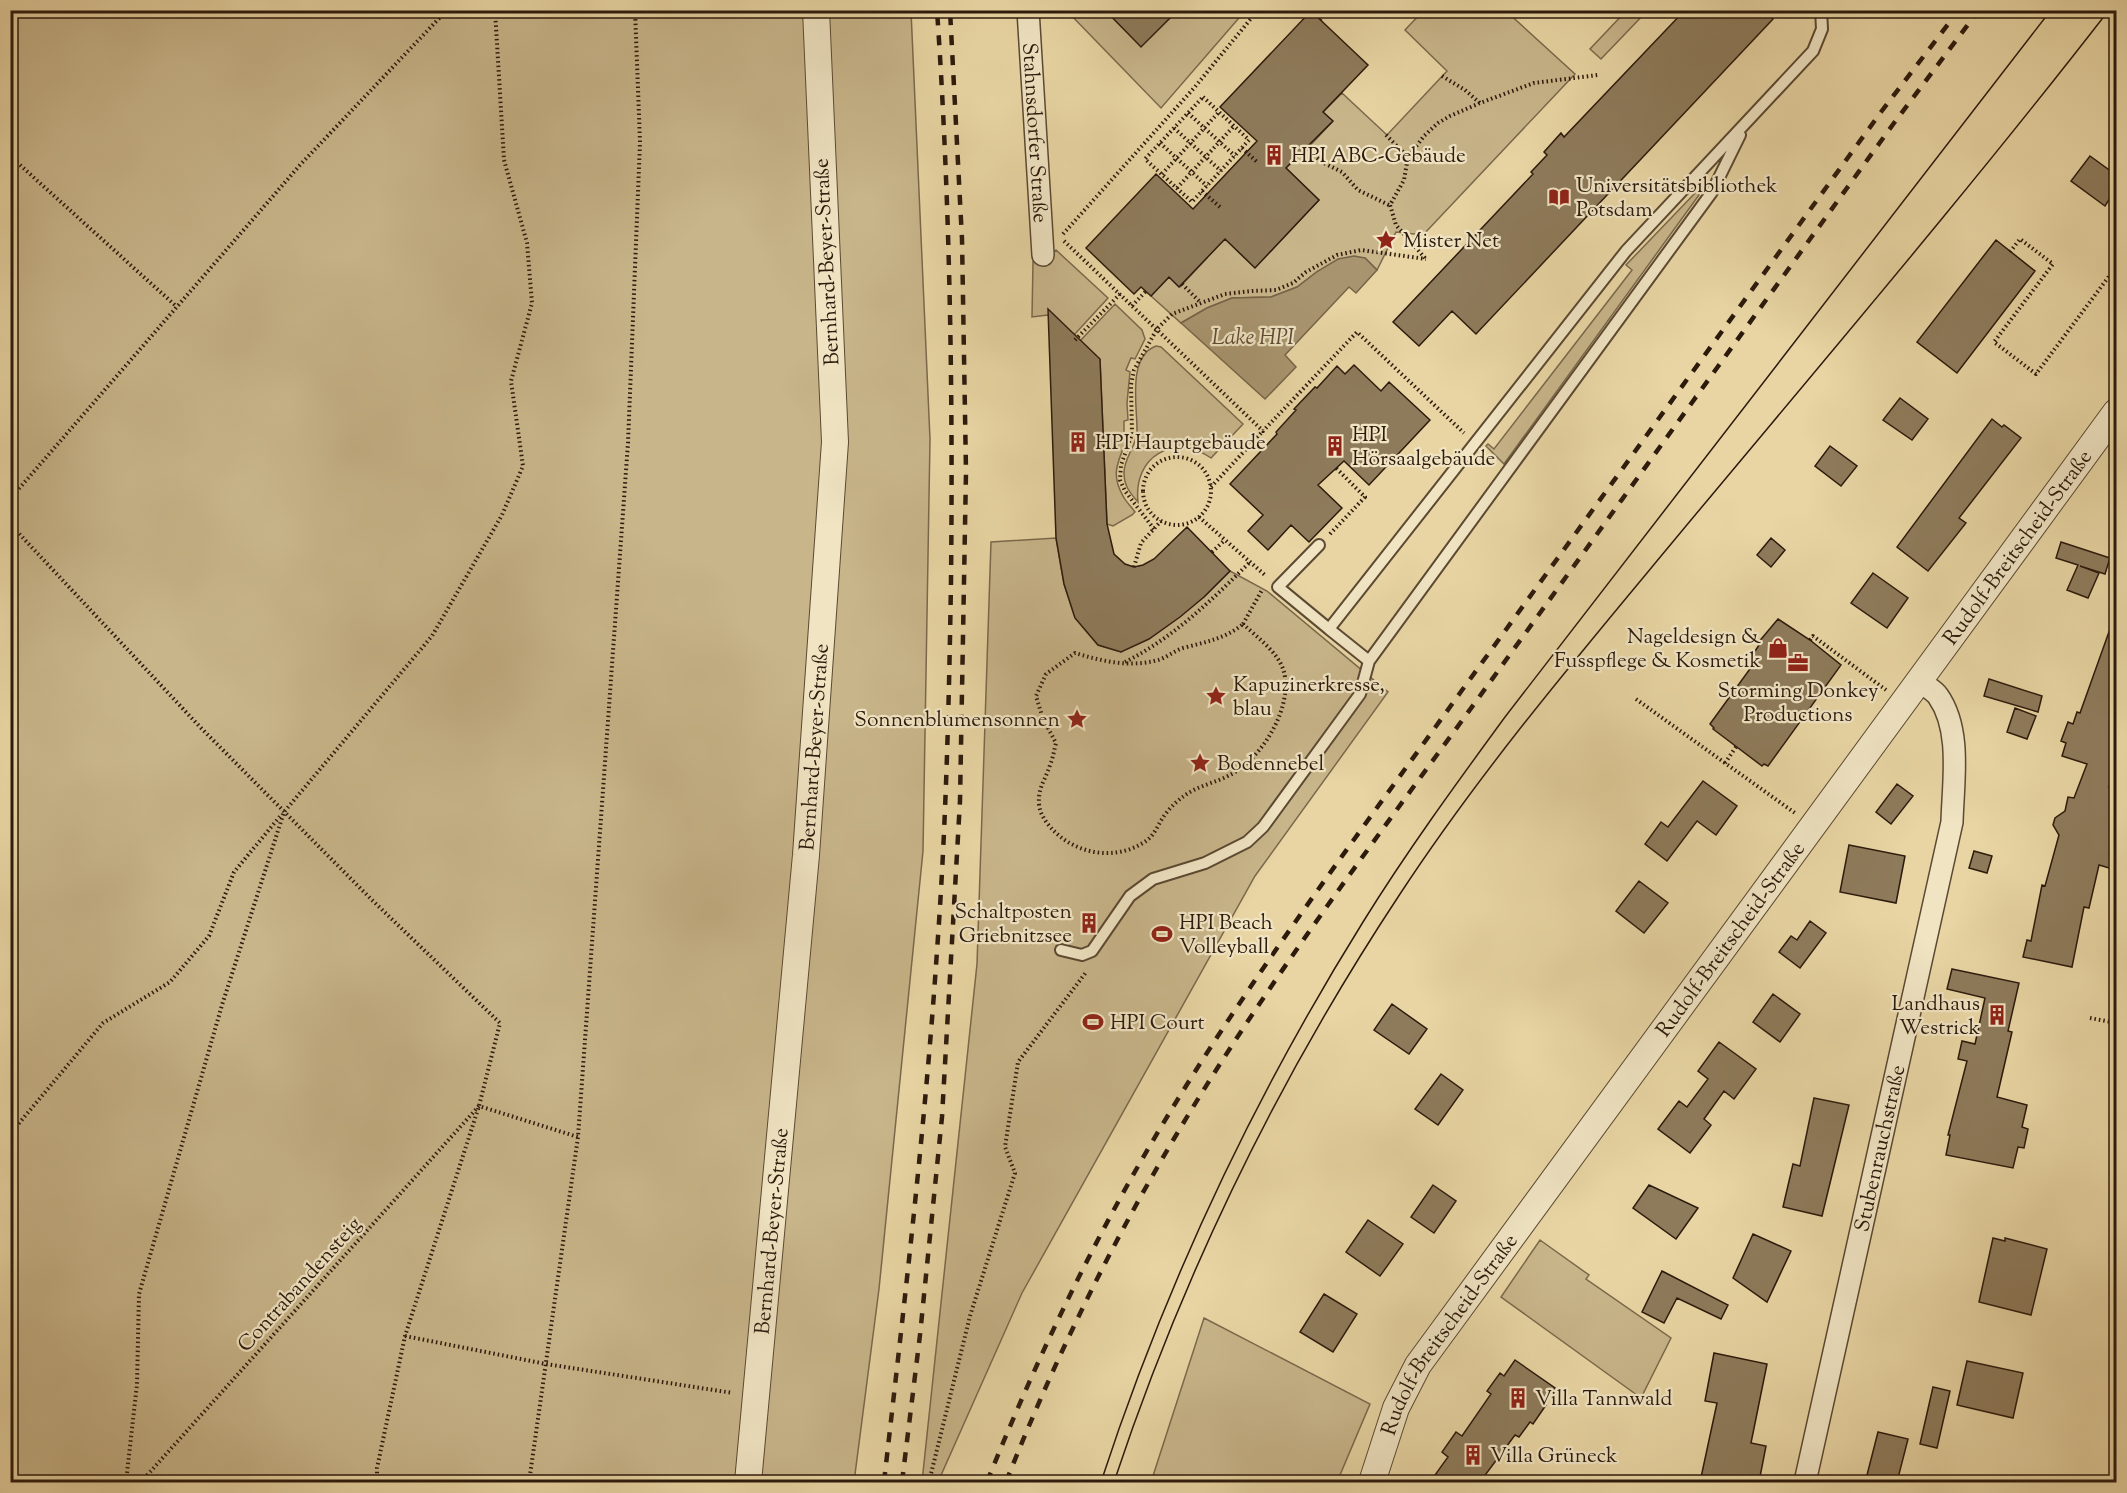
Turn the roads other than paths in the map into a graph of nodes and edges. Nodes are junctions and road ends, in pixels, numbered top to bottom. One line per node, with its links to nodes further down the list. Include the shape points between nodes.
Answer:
1 (816, 10): 12 (street, Bernhard-Beyer-Straße, via 835,442 806,855)
2 (1028, 10): 5 (street, Stahnsdorfer Straße)
3 (1821, 10): 4 (lane, via 1822,29 1814,51)
4 (1746, 123): 8 (lane, via 1626,251); 9 (lane, via 1712,192)
5 (1043, 255)
6 (2116, 412): 10 (street, Rudolf-Breitscheid-Straße)
7 (1319, 545): 8 (lane, via 1278,587)
8 (1329, 629): 9 (lane)
9 (1369, 661): 11 (lane, via 1360,694 1255,835 1205,863 1153,879 1130,896 1092,951 1082,955)
10 (1919, 681): 13 (street, Rudolf-Breitscheid-Straße, via 1418,1365 1396,1408); 14 (street, Stubenrauchstraße, via 1937,694 1951,728 1952,822)
11 (1061, 950)
12 (748, 1482)
13 (1372, 1482)
14 (1805, 1482)

